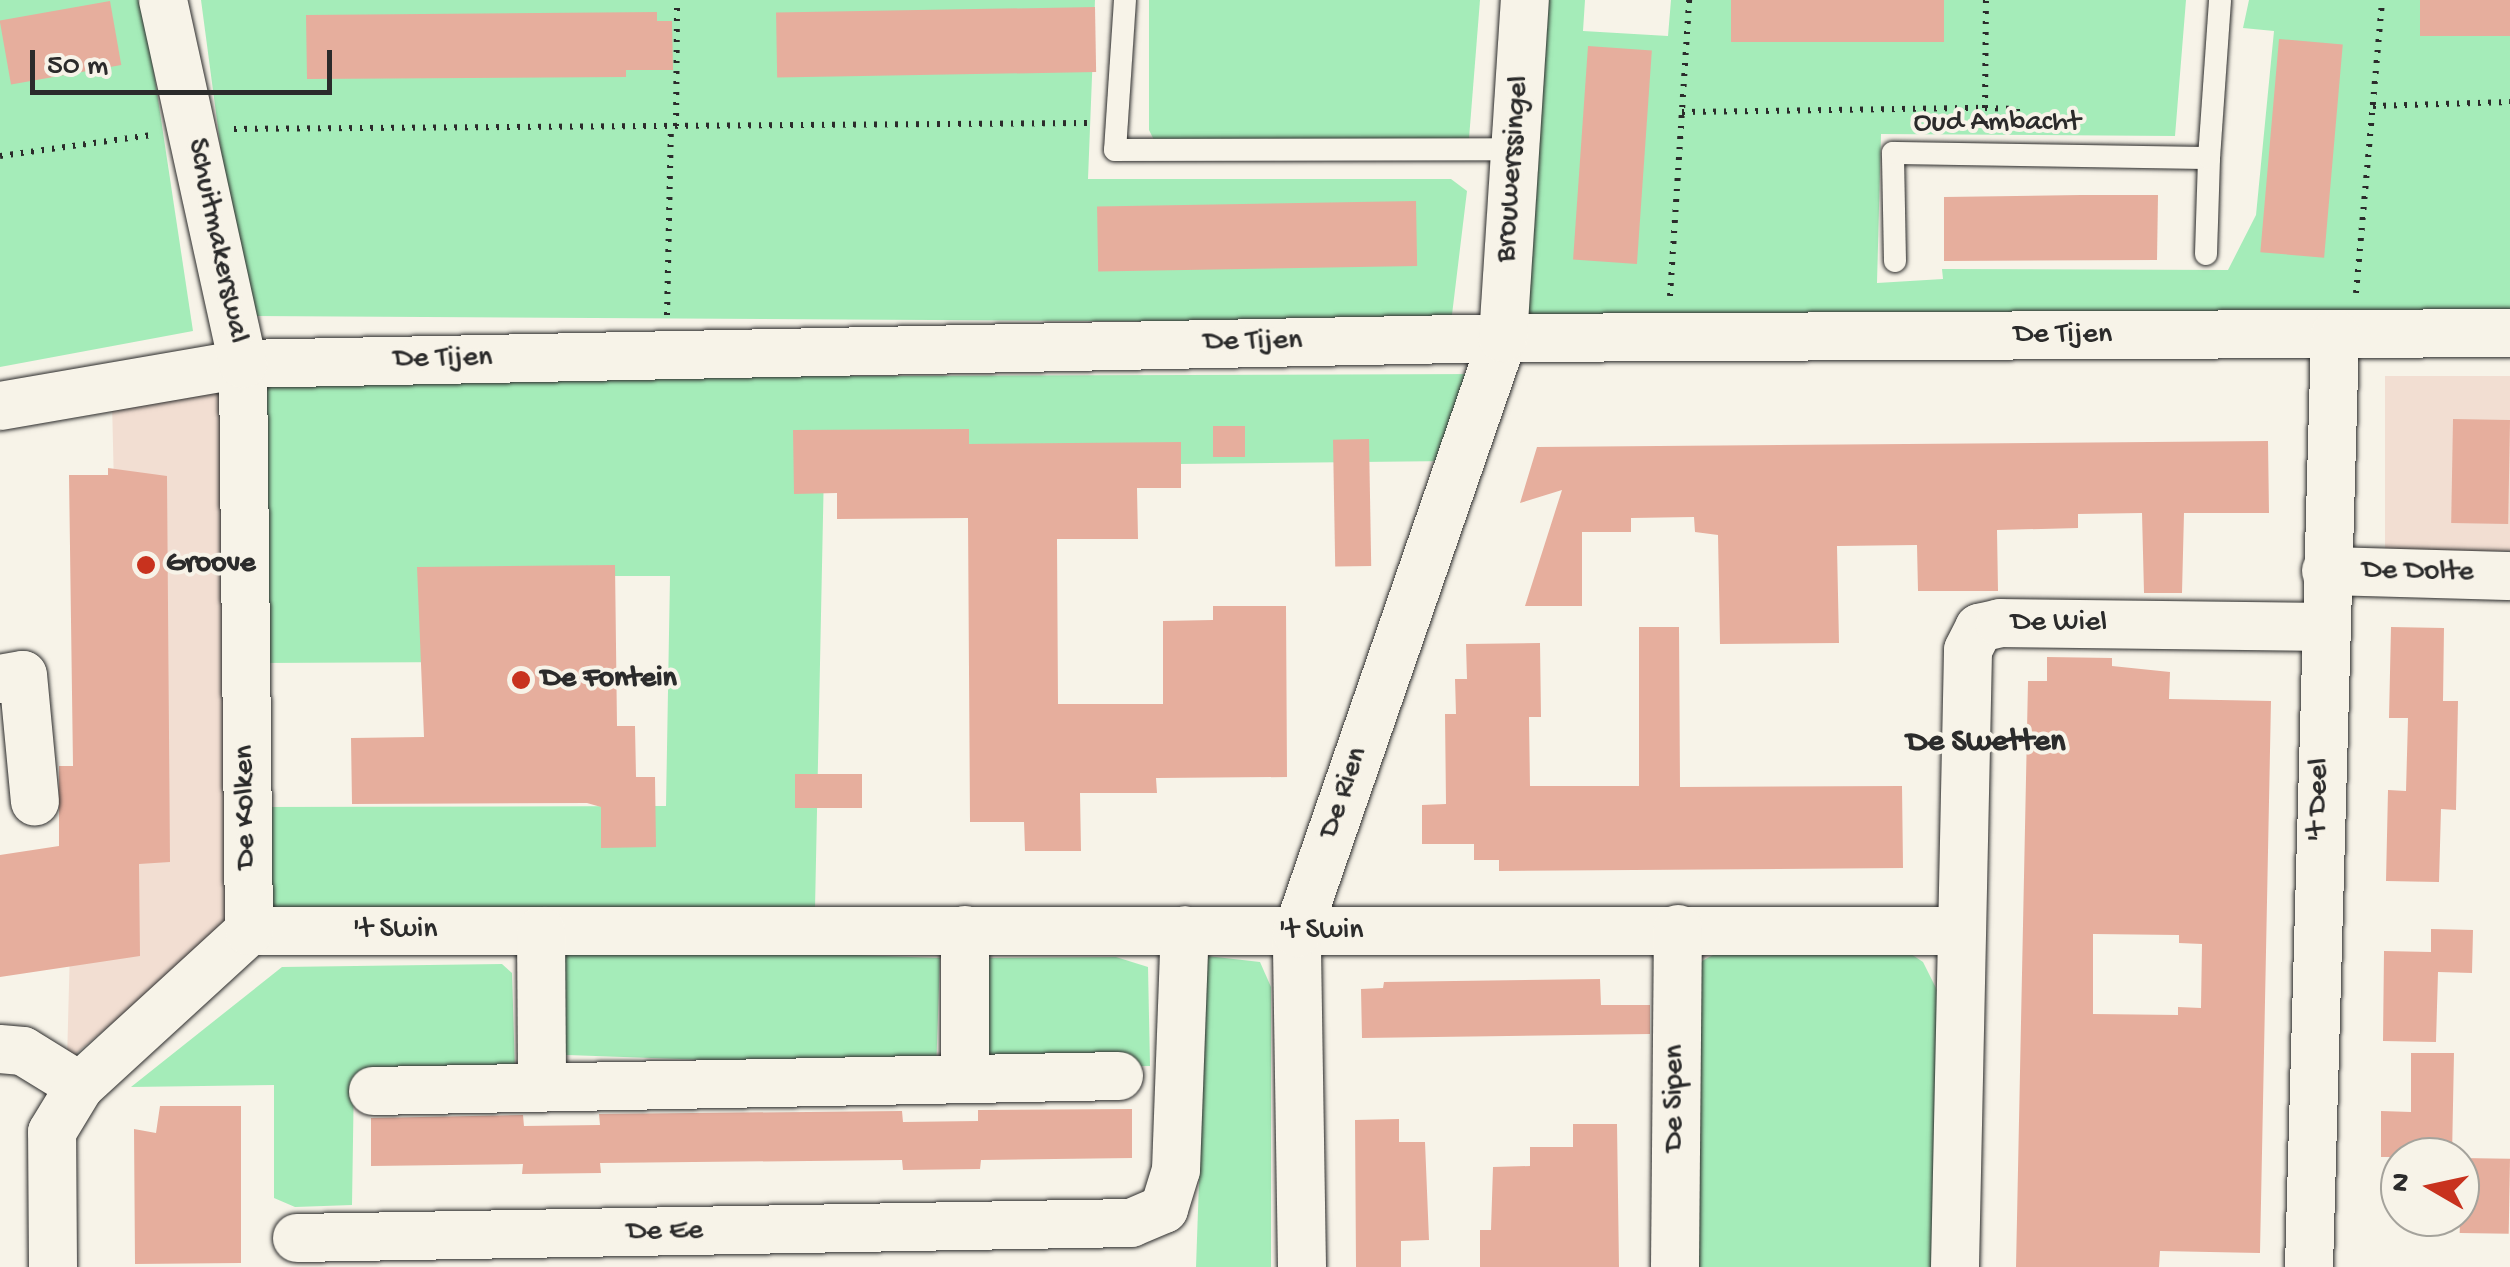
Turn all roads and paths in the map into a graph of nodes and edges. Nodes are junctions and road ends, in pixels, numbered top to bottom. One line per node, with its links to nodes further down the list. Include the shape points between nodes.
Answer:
1 (164, 0): 14 (street, Schuitmakerswal)
2 (676, 0): 13 (path)
3 (1124, 0): 12 (lane)
4 (1524, 0): 15 (street, Brouwerssingel)
5 (1689, 0): 11 (path)
6 (1986, 0): 11 (path, via 1985,108)
7 (2220, 0): 17 (lane)
8 (2382, 0): 10 (path)
9 (2510, 102): 10 (path)
10 (2373, 106): 21 (path)
11 (1682, 112): 23 (path)
12 (1117, 123): 13 (path); 15 (lane, via 1115,150)
13 (673, 126): 14 (path); 24 (path)
14 (192, 129): 16 (path); 25 (street, Schuitmakerswal)
15 (1517, 149): 22 (street, Brouwerssingel)
16 (0, 156)
17 (2208, 158): 18 (lane); 19 (lane, Oud Ambacht, via 1893,153)
18 (2206, 254)
19 (1895, 261)
20 (2510, 333): 21 (street, De Tijen)
21 (2343, 334): 23 (street, De Tijen); 27 (street, 't Deel)
22 (1503, 338): 23 (street, De Tijen); 24 (street, De Tijen); 38 (street, De Rien)
23 (1667, 338)
24 (666, 356): 25 (street, De Tijen)
25 (243, 364): 26 (street, De Tijen); 36 (street, De Kolken)
26 (0, 406)
27 (2326, 571): 28 (street, De Dolte); 29 (street, 't Deel)
28 (2510, 576)
29 (2324, 626): 37 (street, De Wiel, via 1979,628 1968,650); 51 (street, 't Deel)
30 (0, 680): 31 (street, via 23,676)
31 (35, 801)
32 (1678, 929): 37 (street); 38 (street, 't Swin); 49 (street, De Sipen)
33 (541, 930): 34 (street, 't Swin); 36 (street, 't Swin); 43 (street)
34 (964, 930): 35 (street, 't Swin); 41 (street)
35 (1185, 930): 38 (street, 't Swin); 46 (street, De Ee, via 1176,1170 1164,1209)
36 (248, 931): 42 (street)
37 (1960, 931): 50 (street, De Wiel)
38 (1296, 933): 48 (street, De Rien)
39 (0, 1049): 42 (street, via 23,1051)
40 (1118, 1076): 41 (street)
41 (965, 1079): 43 (street)
42 (80, 1086): 47 (street, via 52,1132)
43 (542, 1087): 44 (street)
44 (373, 1090)
45 (297, 1238): 46 (street, De Ee)
46 (1033, 1248)
47 (53, 1267)
48 (1302, 1267)
49 (1675, 1267)
50 (1955, 1267)
51 (2309, 1267)

